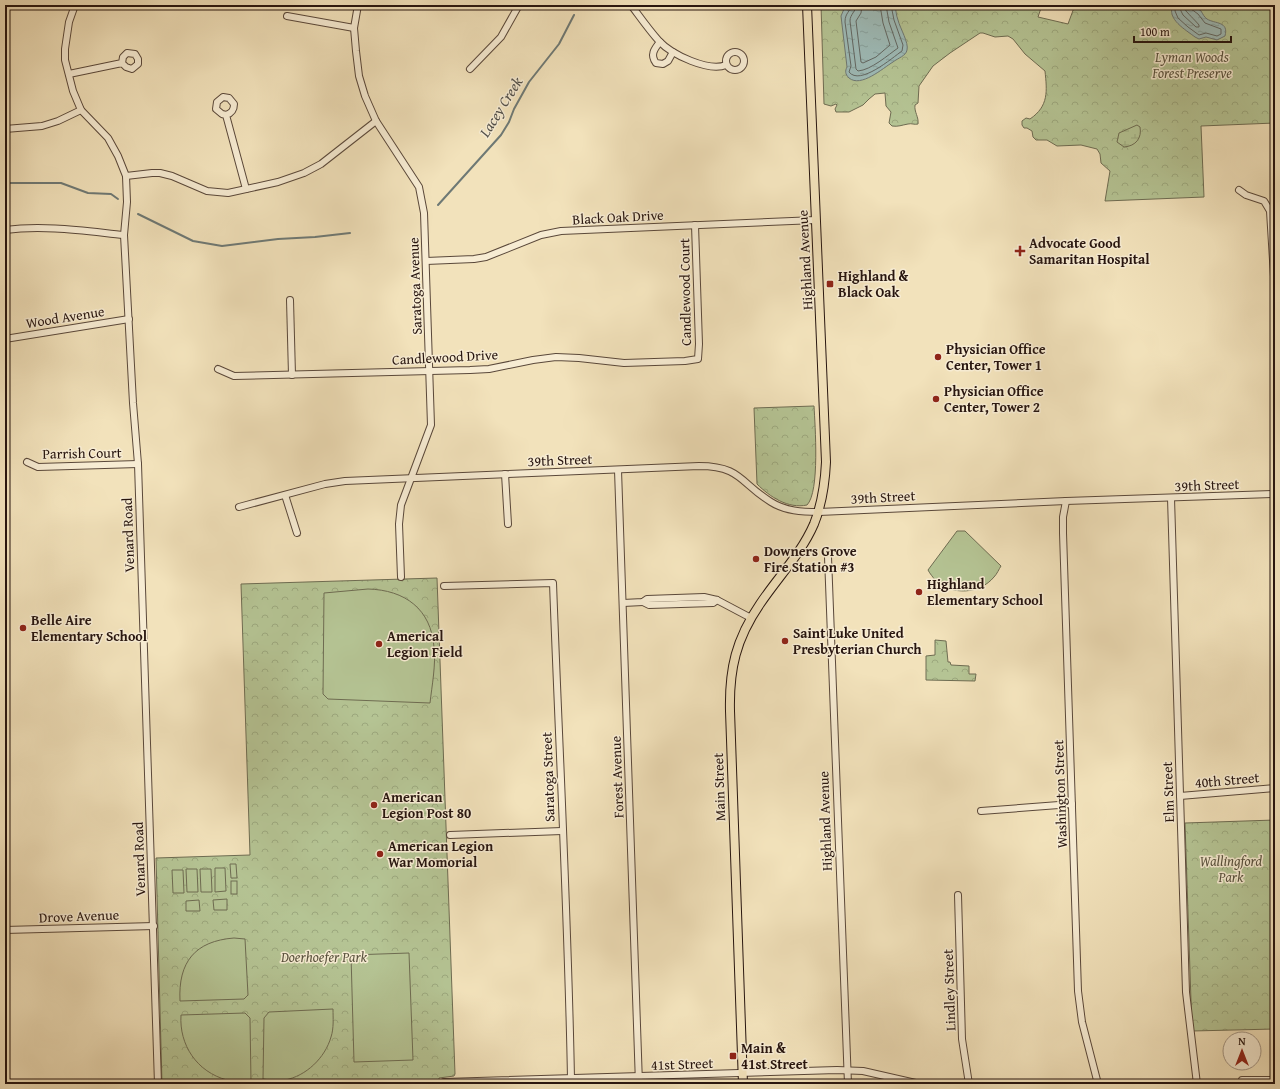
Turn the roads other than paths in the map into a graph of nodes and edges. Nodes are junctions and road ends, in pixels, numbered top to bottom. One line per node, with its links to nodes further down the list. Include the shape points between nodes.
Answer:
1 (75, 5): 13 (street, Venard Road, via 66,34 65,60)
2 (358, 5): 7 (street, Saratoga Avenue)
3 (520, 5): 12 (street, via 500,37)
4 (631, 5): 8 (street)
5 (807, 5): 21 (main road, Highland Avenue)
6 (287, 16): 7 (street)
7 (354, 28): 16 (street, Saratoga Avenue, via 359,76)
8 (660, 42): 9 (street); 9 (street, via 653,52 656,63 663,64 668,61)
9 (673, 52): 11 (street, via 704,65)
10 (122, 63): 13 (street)
11 (726, 65)
12 (470, 69)
13 (68, 74): 14 (street, Venard Road)
14 (81, 110): 17 (street, via 42,126); 18 (street, Venard Road, via 108,138)
15 (226, 115): 19 (street)
16 (376, 121): 19 (street, via 312,169 286,180); 26 (street, Saratoga Avenue, via 419,187 424,213)
17 (5, 129)
18 (126, 176): 19 (street, via 160,173 206,191 228,193); 24 (street, Venard Road)
19 (246, 189)
20 (1239, 190): 25 (street, via 1268,205)
21 (816, 220): 22 (street, Black Oak Drive); 45 (main road, Highland Avenue, via 826,450 824,486)
22 (695, 225): 26 (street, Black Oak Drive, via 561,231 540,235 486,257); 31 (street, Candlewood Court)
23 (5, 230): 24 (street, via 56,228)
24 (124, 235): 29 (street, Venard Road)
25 (1274, 239): 27 (street)
26 (426, 261): 33 (street, Saratoga Avenue)
27 (1275, 293)
28 (290, 300): 34 (street)
29 (129, 319): 30 (street, Wood Avenue); 36 (street, Venard Road)
30 (5, 339)
31 (698, 359): 33 (street, Candlewood Drive, via 624,363 556,357 489,369)
32 (218, 369): 34 (street, Candlewood Drive, via 234,376)
33 (430, 371): 34 (street, Candlewood Drive); 39 (street, Saratoga Avenue, via 431,425)
34 (292, 375)
35 (27, 462): 36 (street, Parrish Court, via 38,467)
36 (138, 464): 60 (street, Venard Road)
37 (618, 470): 38 (street, 39th Street); 45 (street, 39th Street, via 698,466 722,468 740,478 772,503 800,512); 51 (street, Forest Avenue)
38 (505, 474): 39 (street, 39th Street); 46 (street)
39 (411, 478): 41 (street, 39th Street, via 325,484); 49 (street, Saratoga Avenue, via 400,513)
40 (1275, 494): 42 (street, 39th Street)
41 (285, 495): 44 (street, 39th Street); 47 (street)
42 (1171, 498): 43 (street, 39th Street); 54 (street, Elm Street)
43 (1066, 501): 45 (street, 39th Street); 55 (street, Washington Street, via 1063,533)
44 (239, 507)
45 (818, 512): 52 (main road, Main Street, via 804,544)
46 (508, 524)
47 (297, 532)
48 (828, 557): 62 (street, Highland Avenue)
49 (401, 577)
50 (444, 586): 57 (street, Saratoga Street, via 553,583)
51 (623, 603): 52 (street, via 643,602 647,599 704,597 717,600); 64 (street, Forest Avenue)
52 (751, 618): 63 (main road, Main Street, via 735,656 730,692)
53 (1275, 788): 54 (street, 40th Street)
54 (1180, 796): 76 (street, Elm Street, via 1186,992)
55 (1072, 804): 56 (street); 75 (street, Washington Street, via 1078,1000)
56 (981, 811)
57 (562, 832): 58 (street); 65 (street, Saratoga Street, via 568,932)
58 (450, 835)
59 (958, 895): 74 (street, Lindley Street, via 962,1039)
60 (154, 926): 61 (street, Drove Avenue); 69 (street, Venard Road)
61 (5, 930)
62 (847, 1070): 63 (street, 41st Street); 72 (street, Highland Avenue); 73 (street, 41st Street, via 863,1071)
63 (742, 1073): 64 (street, 41st Street); 71 (main road, Main Street)
64 (639, 1077): 65 (street, 41st Street); 70 (street, Forest Avenue)
65 (571, 1079): 68 (street, 41st Street)
66 (1242, 1080): 67 (street)
67 (1275, 1080)
68 (444, 1083)
69 (158, 1084)
70 (639, 1084)
71 (743, 1084)
72 (848, 1084)
73 (920, 1084)
74 (969, 1084)
75 (1098, 1084)
76 (1197, 1084)

